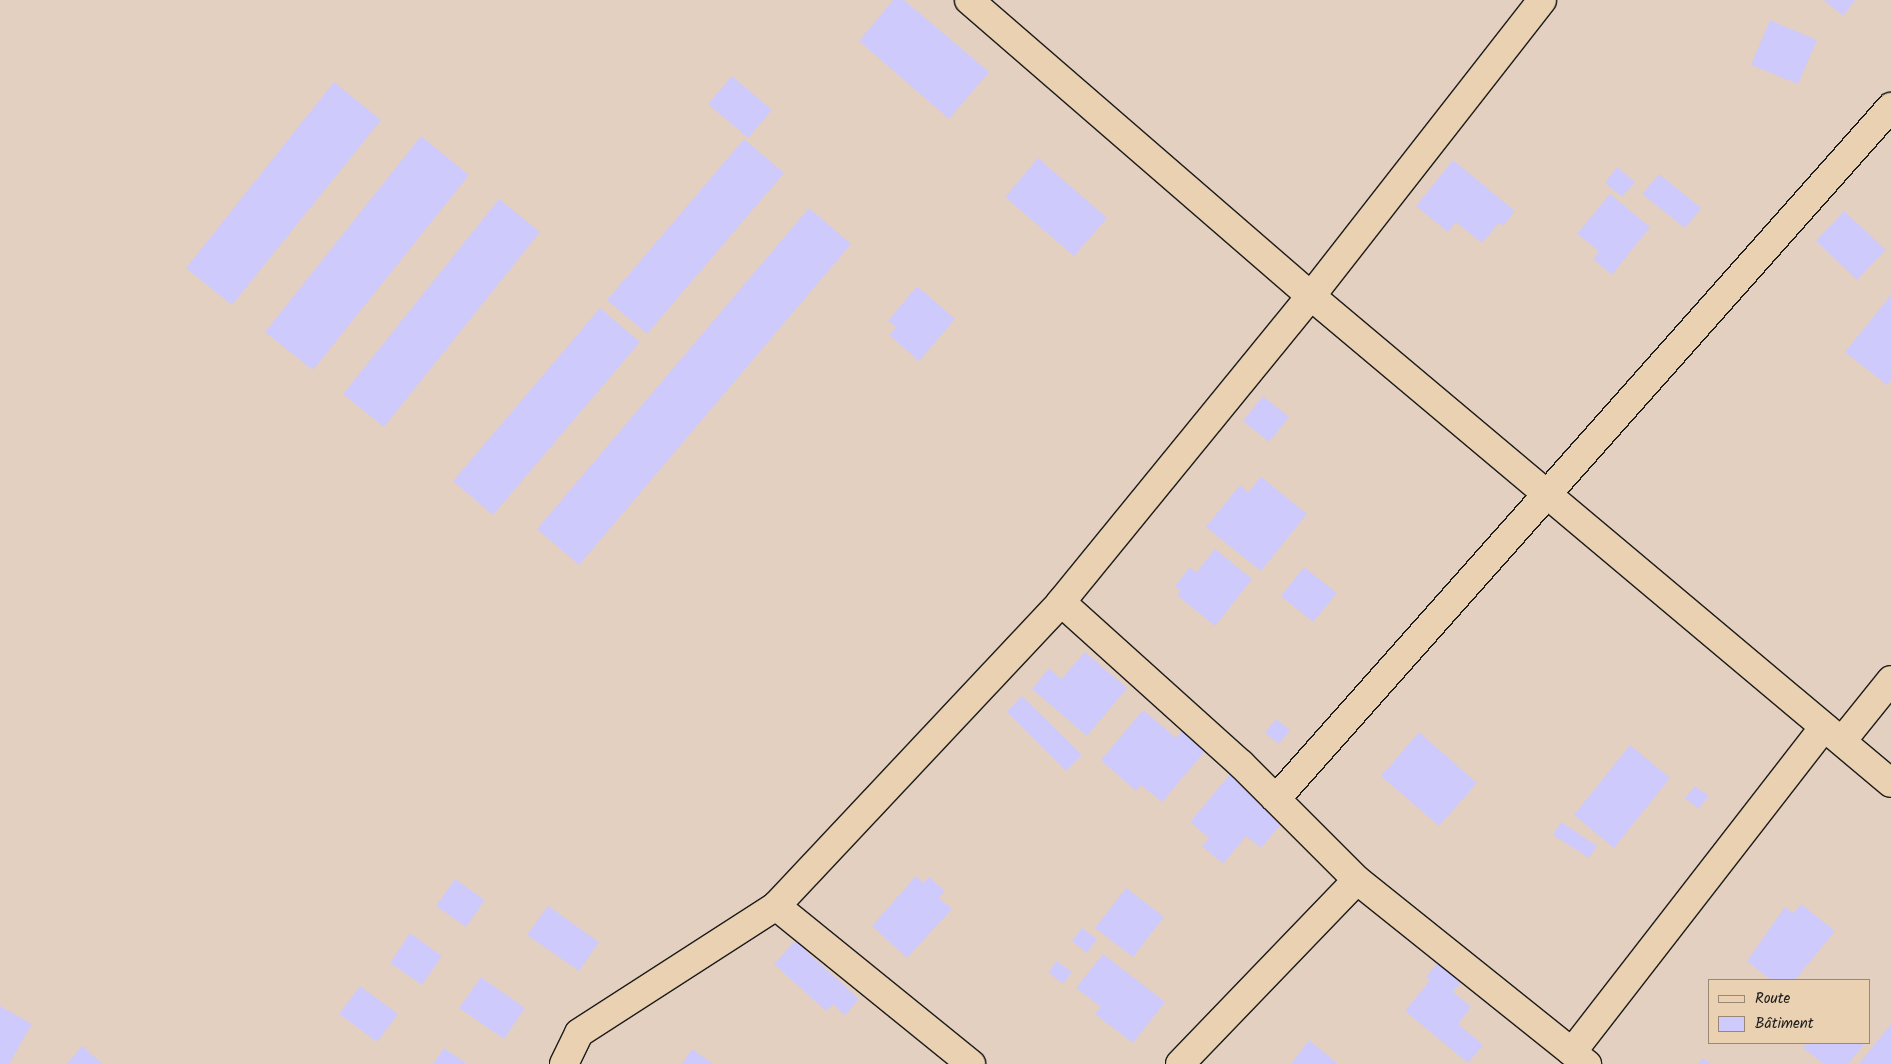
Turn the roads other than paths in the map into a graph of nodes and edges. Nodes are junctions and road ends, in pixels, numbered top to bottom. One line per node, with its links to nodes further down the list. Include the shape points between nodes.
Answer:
1 (970, 0): 4 (street)
2 (1542, 0): 4 (street)
3 (1891, 107): 5 (street)
4 (1311, 296): 5 (street); 6 (street)
5 (1545, 494): 8 (street); 10 (street)
6 (1061, 602): 10 (street); 12 (street)
7 (1891, 680): 8 (street)
8 (1833, 734): 9 (street); 13 (street)
9 (1891, 783)
10 (1276, 799): 11 (street)
11 (1357, 880): 13 (street); 16 (street)
12 (776, 906): 14 (street, via 579,1033); 15 (street)
13 (1580, 1058)
14 (564, 1064)
15 (971, 1064)
16 (1180, 1064)

